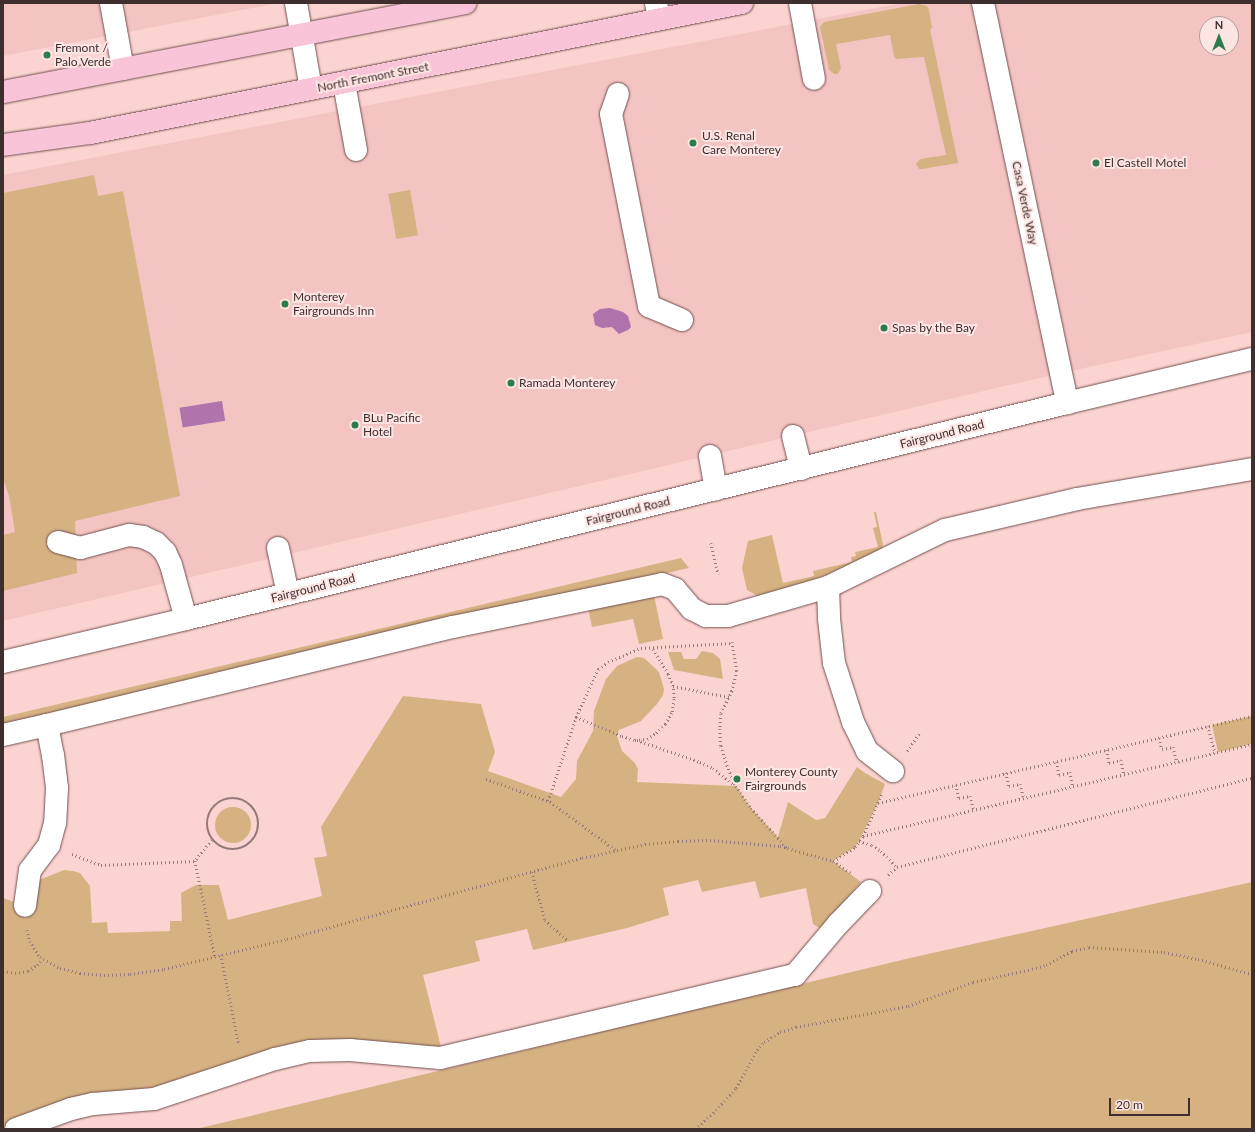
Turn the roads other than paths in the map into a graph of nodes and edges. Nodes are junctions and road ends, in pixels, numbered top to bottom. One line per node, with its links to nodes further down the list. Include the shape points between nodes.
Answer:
1 (111, 3): 10 (street)
2 (296, 3): 9 (street)
3 (466, 3): 7 (main road)
4 (742, 3): 8 (main road, North Fremont Street)
5 (800, 3): 11 (street)
6 (983, 3): 20 (street, Casa Verde Way)
7 (421, 7): 9 (main road)
8 (657, 11): 12 (main road, North Fremont Street)
9 (302, 36): 10 (main road); 13 (street)
10 (123, 69): 14 (main road)
11 (814, 79)
12 (344, 83): 13 (main road, North Fremont Street); 17 (street)
13 (311, 89): 16 (main road, North Fremont Street, via 90,133)
14 (3, 92)
15 (618, 94): 18 (street, via 611,114 649,306)
16 (3, 145)
17 (356, 150)
18 (682, 320)
19 (1252, 360): 20 (street, Fairground Road)
20 (1067, 403): 23 (street, Fairground Road)
21 (794, 436): 23 (street)
22 (710, 456): 25 (street)
23 (801, 469): 25 (street, Fairground Road)
24 (1252, 469): 28 (street, via 1078,499 945,530)
25 (716, 489): 29 (street, Fairground Road)
26 (58, 542): 30 (street, via 80,548 129,535 143,537 156,543 165,552 171,565)
27 (278, 548): 29 (street)
28 (828, 588): 32 (street, via 728,616 706,616 692,609 675,589 662,584 453,627); 34 (street, via 834,663 853,722 866,751)
29 (288, 594): 30 (street, Fairground Road)
30 (186, 619): 31 (street, Fairground Road)
31 (3, 662)
32 (47, 725): 33 (street); 36 (street, via 57,788 55,823 49,845 30,870)
33 (3, 735)
34 (893, 771)
35 (870, 891): 37 (street, via 795,975 440,1058 329,1049 275,1059 160,1097 134,1102 93,1104)
36 (25, 906)
37 (16, 1129)

